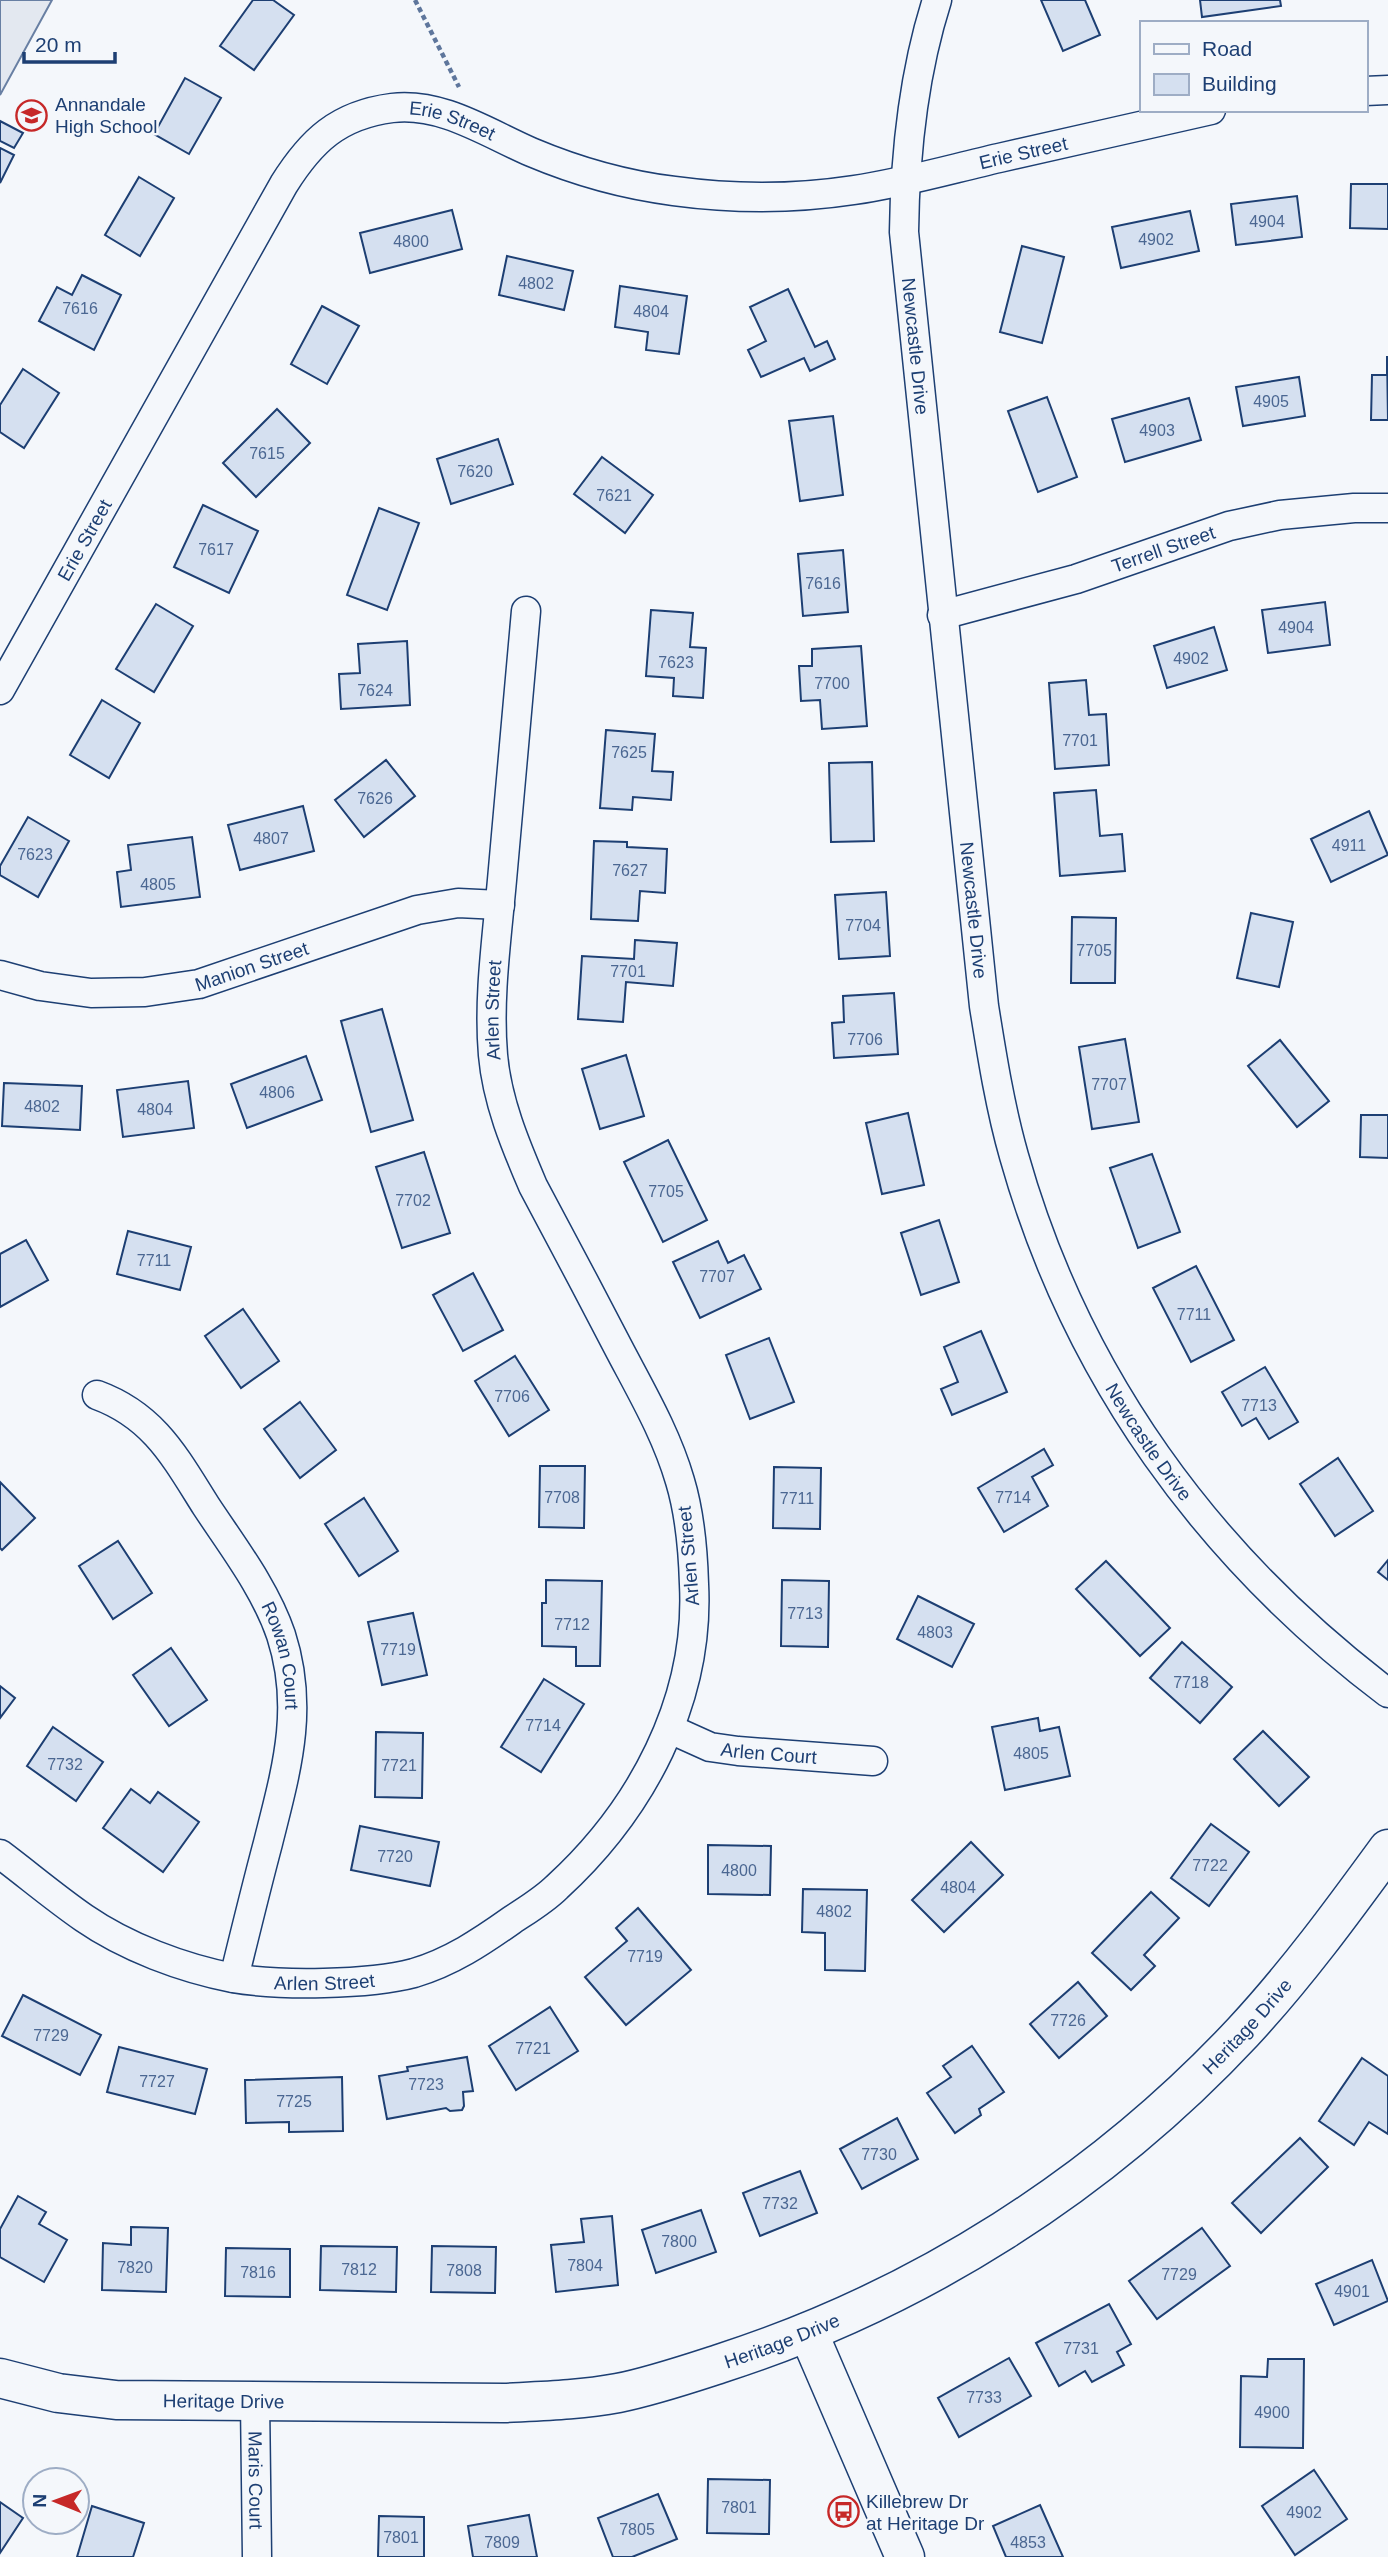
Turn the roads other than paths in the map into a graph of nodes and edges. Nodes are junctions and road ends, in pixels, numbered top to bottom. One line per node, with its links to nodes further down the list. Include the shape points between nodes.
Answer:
1 (937, 0): 5 (street, Newcastle Drive, via 919,69)
2 (1388, 90): 3 (street)
3 (1367, 91)
4 (1202, 112): 5 (street, Erie Street)
5 (905, 180): 8 (street, Newcastle Drive, via 904,232); 9 (street, Erie Street, via 780,197 708,195 601,176 426,109 393,108 361,115 330,131 303,154 284,184)
6 (1388, 508): 8 (street, Terrell Street, via 1280,514 1229,526 1076,579)
7 (526, 611): 10 (street, Arlen Street)
8 (942, 615): 13 (street, Newcastle Drive, via 984,1006 1014,1156 1042,1240 1115,1392 1165,1470 1216,1535 1275,1598)
9 (0, 690)
10 (500, 905): 11 (street, Manion Street, via 458,903 418,909 199,984 145,992 90,993); 14 (street, Arlen Street, via 493,1056 503,1109 533,1186 663,1431 685,1503 694,1602 689,1654)
11 (0, 975)
12 (97, 1395): 18 (street, Rowan Court, via 139,1418 167,1444 260,1588 280,1633 290,1671 290,1753)
13 (1388, 1693)
14 (670, 1729): 15 (street, Arlen Court, via 710,1747 729,1750); 18 (street, Arlen Street, via 651,1771 594,1851 555,1890 472,1948 413,1973 370,1980 287,1983)
15 (873, 1761)
16 (1388, 1849): 19 (street, Heritage Drive, via 1245,2031 1136,2134 1057,2196 980,2246 896,2292)
17 (0, 1854): 18 (street, Arlen Street, via 121,1940 183,1965)
18 (234, 1978)
19 (808, 2332): 21 (street, Heritage Drive, via 618,2393 504,2403); 23 (street)
20 (0, 2378): 21 (street, Heritage Drive, via 58,2393 116,2400)
21 (255, 2401): 22 (street, Maris Court)
22 (257, 2557)
23 (905, 2557)

